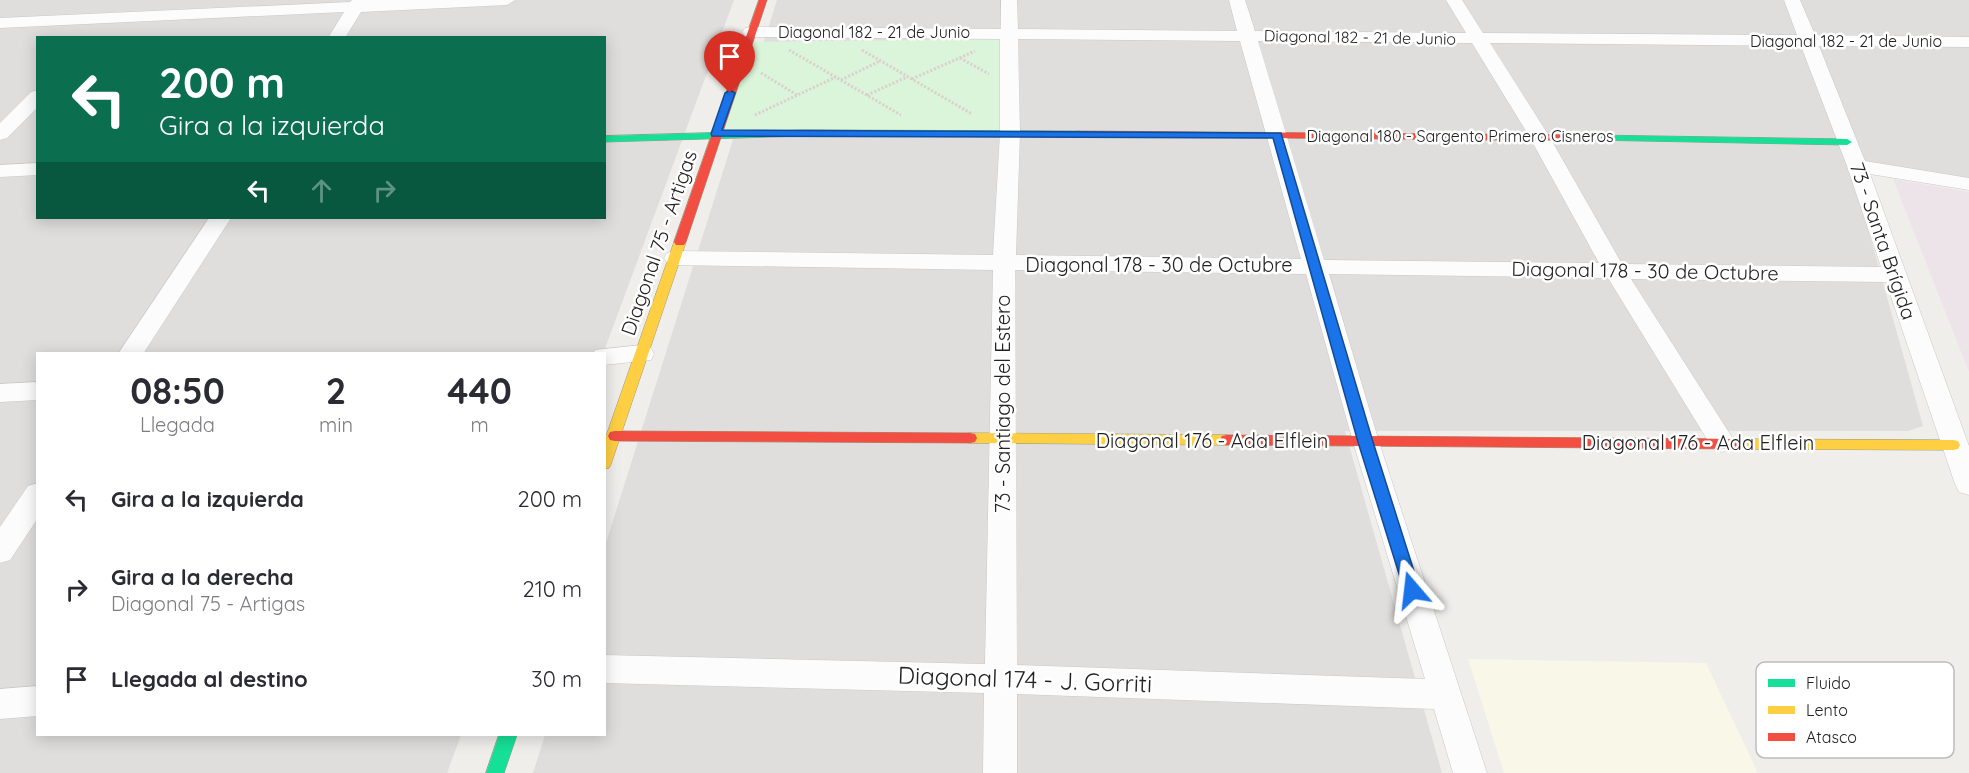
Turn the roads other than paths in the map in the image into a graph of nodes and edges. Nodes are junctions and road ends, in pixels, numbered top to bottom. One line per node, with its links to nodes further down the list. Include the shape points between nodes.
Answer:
1 (73, 0): 10 (street)
2 (507, 0): 8 (street)
3 (763, 0): 12 (street, Diagonal 75 - Artigas)
4 (1010, 0): 13 (street, 73 - Santiago del Estero)
5 (1237, 0): 16 (street)
6 (1454, 0): 17 (street)
7 (1792, 0): 18 (street, 73 - Santa Brígida)
8 (358, 3): 9 (street); 15 (street)
9 (113, 18): 10 (street); 14 (street)
10 (52, 20): 11 (street)
11 (0, 23)
12 (751, 32): 13 (street, Diagonal 182 - 21 de Junio); 23 (street, Diagonal 75 - Artigas)
13 (1010, 33): 16 (street, Diagonal 182 - 21 de Junio); 21 (street, 73 - Santiago del Estero)
14 (96, 36)
15 (337, 36)
16 (1248, 36): 17 (street, Diagonal 182 - 21 de Junio); 24 (street)
17 (1478, 38): 18 (street, Diagonal 182 - 21 de Junio); 25 (street)
18 (1807, 40): 19 (street, Diagonal 182 - 21 de Junio); 27 (street, 73 - Santa Brígida)
19 (1969, 42)
20 (36, 98): 22 (street)
21 (1010, 133): 23 (street, Diagonal 180 - Sargento Primero Cisneros); 24 (street, Diagonal 180 - Sargento Primero Cisneros); 34 (street, 73 - Santiago del Estero)
22 (0, 134)
23 (716, 134): 26 (street, Diagonal 180 - Sargento Primero Cisneros); 33 (street, Diagonal 75 - Artigas)
24 (1278, 135): 25 (street, Diagonal 180 - Sargento Primero Cisneros); 35 (street)
25 (1539, 136): 27 (street, Diagonal 180 - Sargento Primero Cisneros); 36 (street)
26 (606, 139)
27 (1847, 142): 28 (street, 73 - Santa Brígida)
28 (1857, 166): 31 (street); 37 (street, 73 - Santa Brígida)
29 (36, 169): 30 (street)
30 (0, 171)
31 (1969, 184)
32 (219, 219): 38 (street)
33 (675, 258): 34 (street, Diagonal 178 - 30 de Octubre); 39 (street, Diagonal 75 - Artigas)
34 (1004, 264): 35 (street, Diagonal 178 - 30 de Octubre); 44 (street, 73 - Santiago del Estero)
35 (1316, 266): 36 (street, Diagonal 178 - 30 de Octubre); 45 (street)
36 (1614, 270): 37 (street, Diagonal 178 - 30 de Octubre); 46 (street)
37 (1895, 275): 47 (street, 73 - Santa Brígida)
38 (131, 352)
39 (642, 354): 40 (street); 43 (street, Diagonal 75 - Artigas)
40 (606, 356)
41 (36, 391): 42 (street)
42 (0, 393)
43 (615, 436): 44 (street, Diagonal 176 - Ada Elflein); 48 (street, Diagonal 75 - Artigas)
44 (1004, 439): 45 (street, Diagonal 176 - Ada Elflein); 53 (street, 73 - Santiago del Estero)
45 (1366, 442): 46 (street, Diagonal 176 - Ada Elflein); 54 (street)
46 (1722, 442): 47 (street, Diagonal 176 - Ada Elflein)
47 (1953, 445): 49 (street, 73 - Santa Brígida)
48 (606, 460)
49 (1969, 484)
50 (36, 497): 51 (street)
51 (0, 551)
52 (606, 669): 53 (street, Diagonal 174 - J. Gorriti)
53 (1000, 678): 54 (street, Diagonal 174 - J. Gorriti); 59 (street, 73 - Santiago del Estero)
54 (1445, 695): 60 (street)
55 (36, 701): 56 (street)
56 (0, 704)
57 (508, 736): 58 (street)
58 (495, 773)
59 (1000, 773)
60 (1470, 773)

